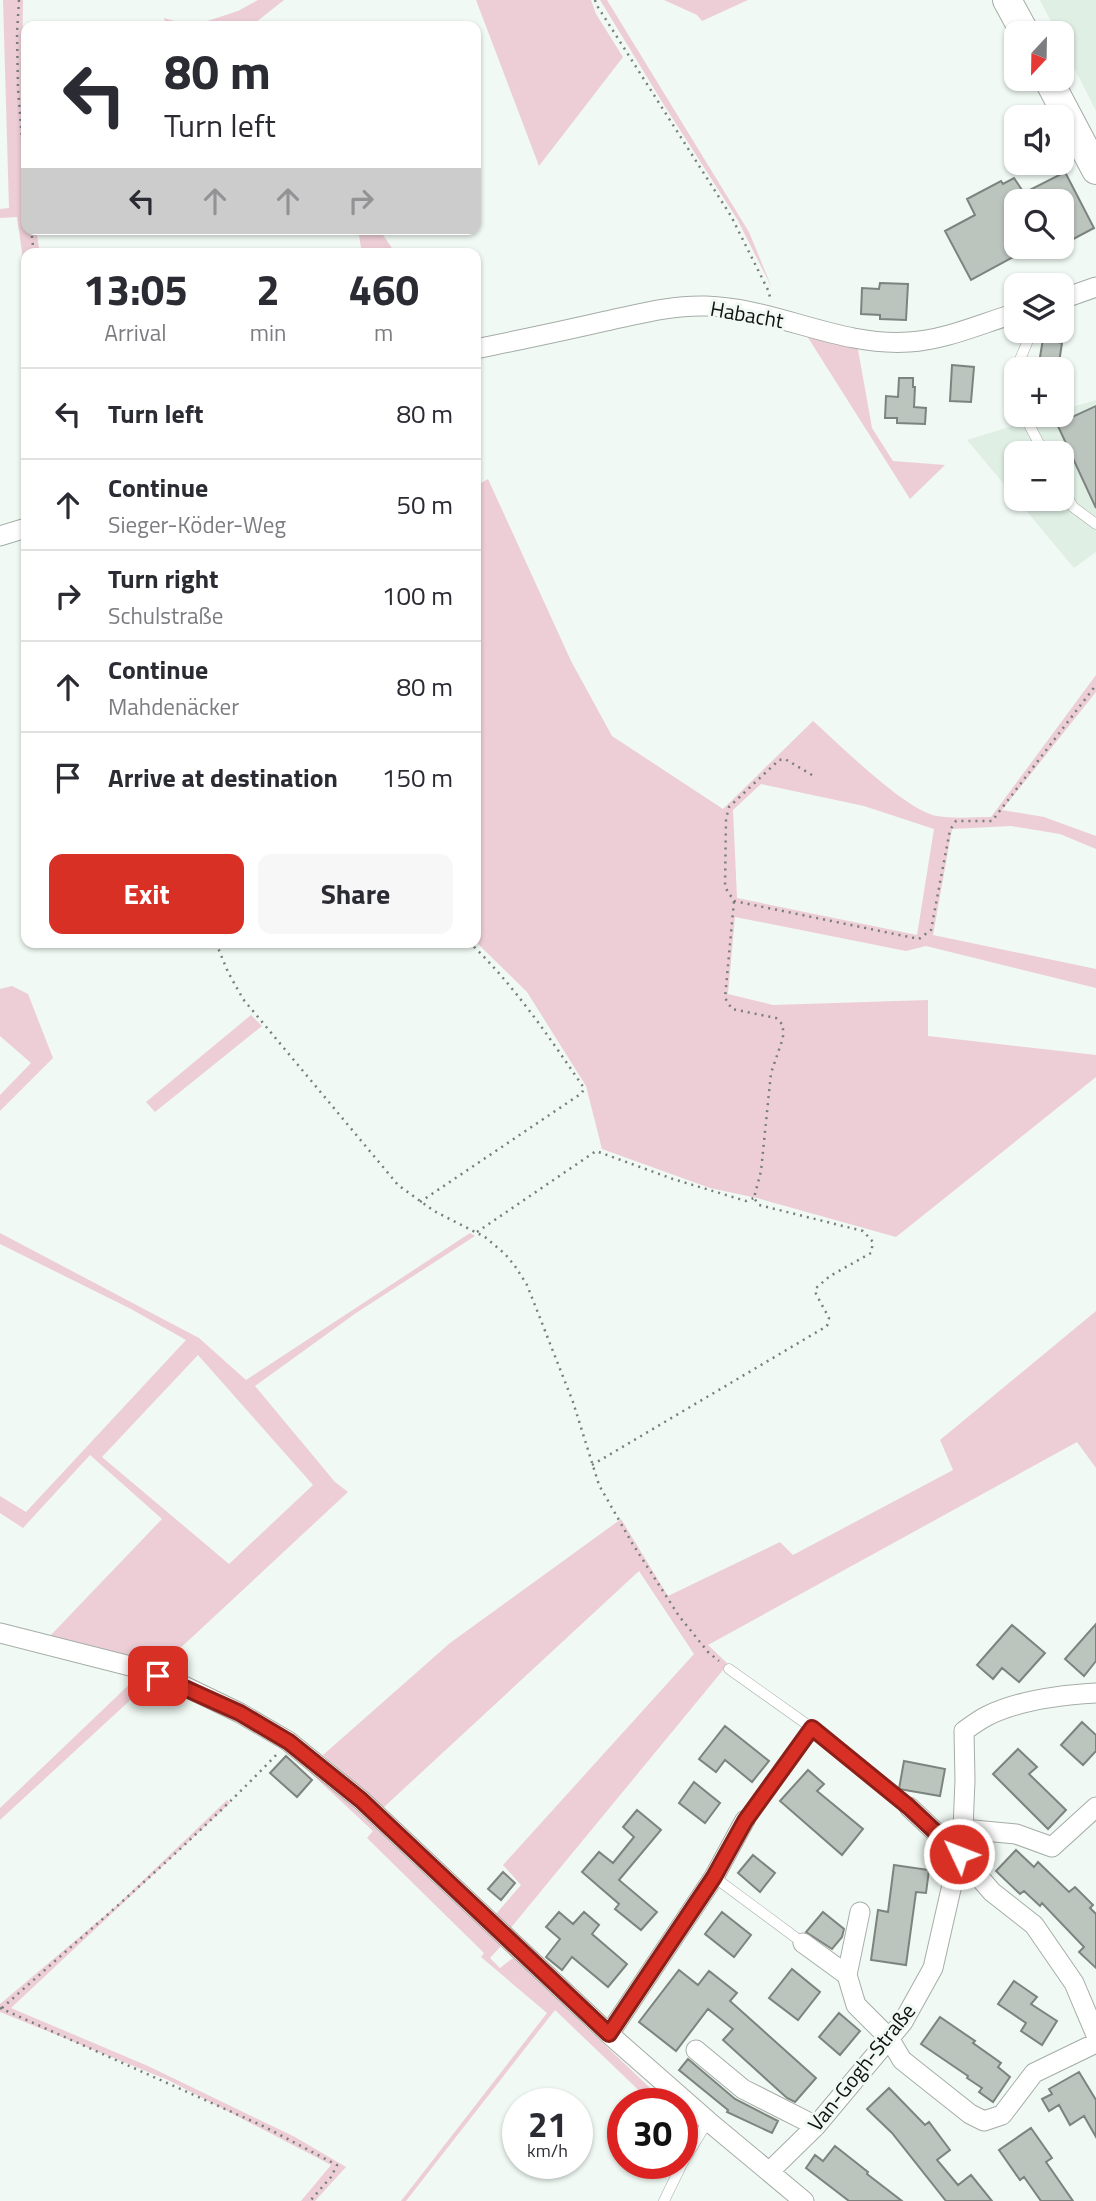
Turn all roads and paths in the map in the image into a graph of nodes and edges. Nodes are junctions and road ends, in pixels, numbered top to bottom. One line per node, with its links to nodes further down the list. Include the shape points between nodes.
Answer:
1 (19, 0): 6 (path)
2 (595, 0): 10 (path, via 731,216 769,292)
3 (1007, 0): 4 (main road)
4 (1018, 21)
5 (1054, 91): 7 (main road)
6 (21, 126)
7 (1096, 170)
8 (1096, 287): 9 (street)
9 (1074, 295)
10 (768, 315): 11 (street, Habacht, via 856,338 907,342 931,340); 12 (street, Habacht, via 685,306)
11 (1004, 317)
12 (481, 348)
13 (1074, 508): 14 (lane)
14 (1096, 524)
15 (21, 530): 16 (street)
16 (0, 536)
17 (1096, 685): 19 (path, via 992,821 956,821 950,830 931,930 919,939)
18 (812, 775): 19 (path, via 779,760 729,807 725,887)
19 (733, 901): 22 (path, via 725,998 732,1009 776,1018 783,1025 771,1073)
20 (218, 948): 23 (path, via 243,999 398,1185)
21 (475, 948): 23 (path, via 535,1015 584,1088)
22 (754, 1198): 24 (path, via 747,1201 685,1183 596,1151); 25 (path, via 759,1205 863,1231 873,1242 871,1253 816,1288 829,1318 827,1326)
23 (420, 1202): 24 (path)
24 (477, 1232): 25 (path, via 505,1254 527,1284)
25 (592, 1465): 27 (path, via 632,1543 679,1616 708,1652)
26 (0, 1633): 30 (street, via 146,1671 240,1713)
27 (729, 1669): 29 (lane)
28 (1096, 1693): 34 (street, Van-Gogh-Straße, via 1010,1707 964,1731)
29 (812, 1728): 31 (lane); 33 (lane)
30 (289, 1742): 40 (path, via 208,1822); 41 (street, via 361,1800)
31 (909, 1807): 35 (street)
32 (1096, 1807): 34 (street, via 1052,1847 1016,1834)
33 (745, 1821): 36 (street)
34 (962, 1829): 35 (street, Van-Gogh-Straße)
35 (959, 1854): 42 (street, via 992,1892 1034,1925 1074,1983); 43 (street, Van-Gogh-Straße, via 933,1968)
36 (714, 1877): 38 (lane); 41 (street)
37 (860, 1912): 39 (street)
38 (803, 1943): 39 (street)
39 (847, 1975): 43 (street, via 856,2005)
40 (1, 2008): 49 (path, via 263,2126 337,2165)
41 (609, 2034): 46 (street)
42 (1096, 2035)
43 (889, 2038): 44 (street, via 902,2060 984,2120 1002,2115 1034,2073); 47 (street, Van-Gogh-Straße)
44 (1096, 2043)
45 (696, 2050): 47 (street, via 743,2089)
46 (708, 2121): 48 (street); 50 (lane)
47 (816, 2126): 48 (street, Van-Gogh-Straße)
48 (770, 2171): 51 (street)
49 (310, 2201)
50 (664, 2201)
51 (804, 2201)

